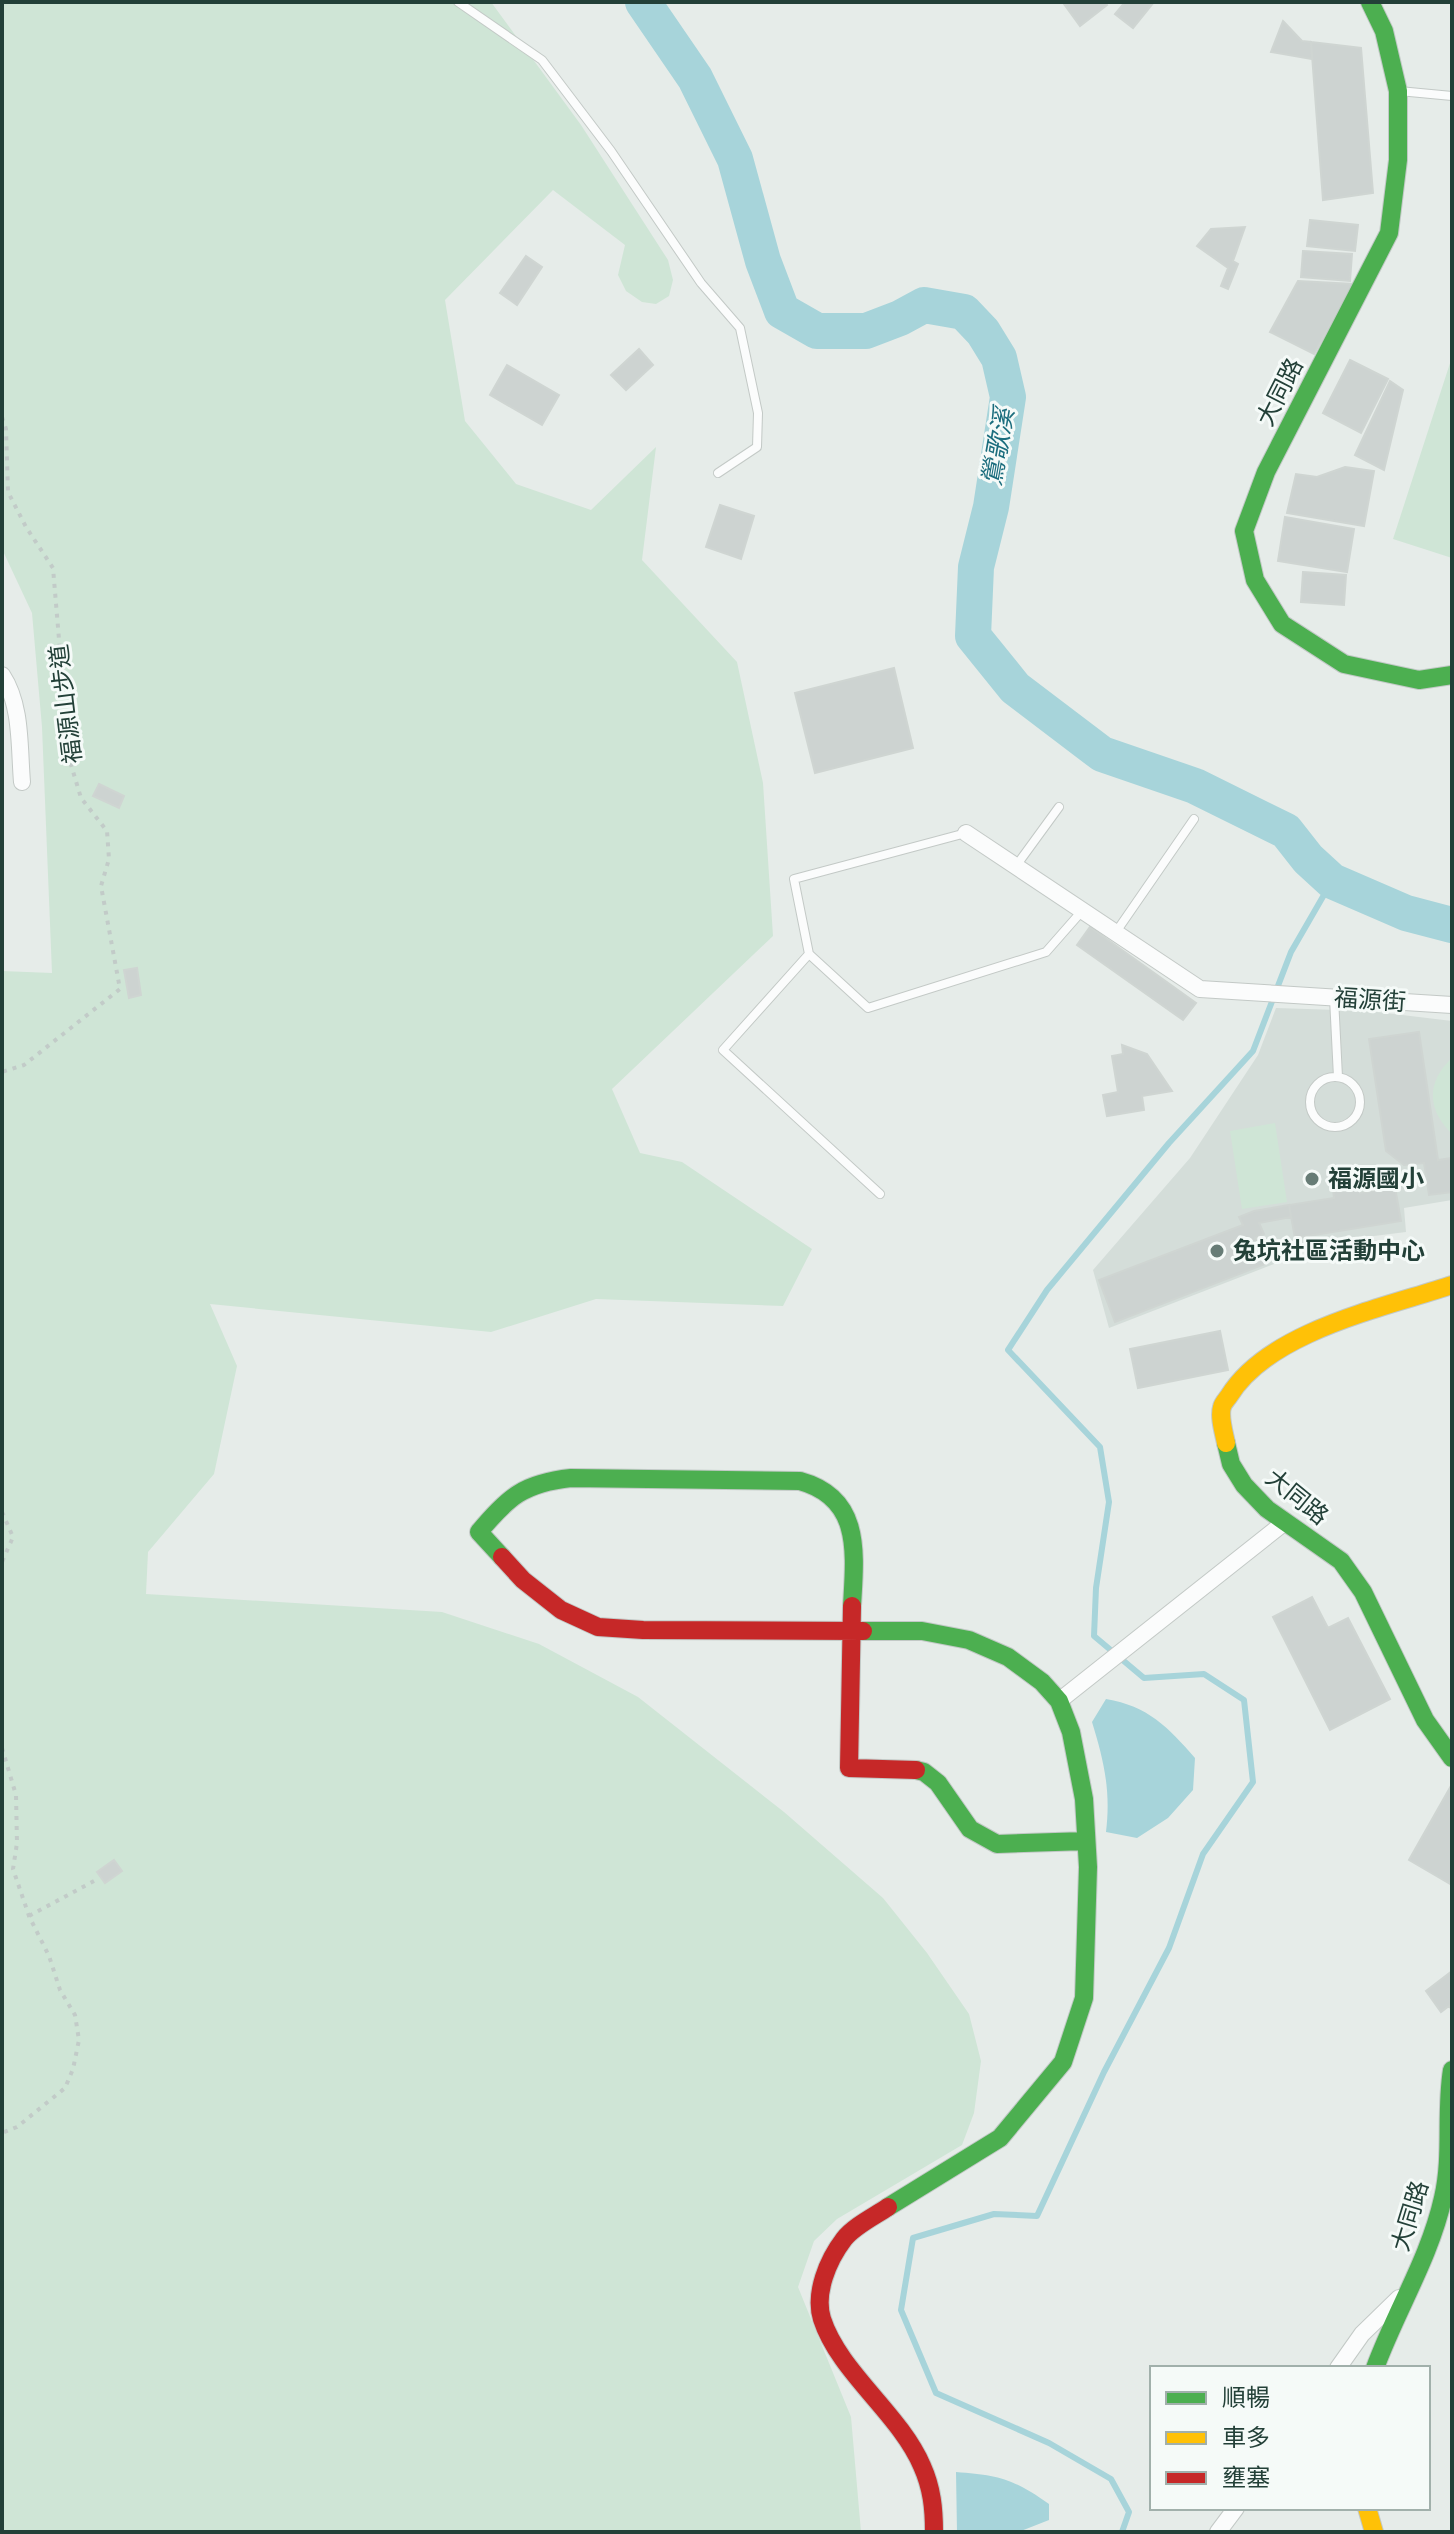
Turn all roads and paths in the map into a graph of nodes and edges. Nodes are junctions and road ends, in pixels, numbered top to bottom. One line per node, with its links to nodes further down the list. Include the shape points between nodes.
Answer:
1 (458, 2): 6 (lane, via 542,60 701,283 740,328 758,413 757,447)
2 (1370, 2): 3 (street, 大同路, via 1384,31)
3 (1398, 91): 4 (lane); 8 (street, 大同路, via 1398,160 1389,233 1266,472 1244,531 1255,580 1282,624 1344,664 1419,680)
4 (1452, 96)
5 (2, 417): 19 (path, 福源山步道, via 8,492 53,568 69,758 81,798 107,831 109,859 101,886 120,989 24,1065)
6 (718, 473)
7 (2, 675): 9 (street, via 17,715)
8 (1452, 675)
9 (22, 782)
10 (1059, 807): 13 (lane)
11 (1194, 819): 15 (lane)
12 (966, 833): 13 (street, 福源街); 16 (lane, via 794,879)
13 (1016, 866): 14 (street, 福源街)
14 (1083, 911): 15 (street, 福源街); 16 (lane, via 1046,952 868,1008)
15 (1115, 932): 17 (street, 福源街, via 1200,989)
16 (809, 954): 21 (lane, via 723,1050)
17 (1334, 998): 18 (street, 福源街); 20 (lane)
18 (1452, 1005)
19 (2, 1072)
20 (1338, 1077): 20 (lane, via 1316,1086 1310,1102 1315,1118 1337,1128 1357,1115 1360,1099 1353,1084)
21 (880, 1194)
22 (1452, 1285): 24 (street, 大同路, via 1291,1341 1238,1381 1222,1407 1231,1464 1244,1485)
23 (2, 1512): 25 (path, via 13,1537)
24 (1285, 1522): 27 (street); 29 (street, 大同路, via 1341,1561 1363,1592 1425,1720)
25 (2, 1562)
26 (851, 1630): 26 (street, via 849,1527 842,1507 813,1484 545,1480 505,1500 479,1532 532,1587 561,1610 598,1627); 27 (street, via 922,1631 969,1640 1008,1657); 30 (street, via 849,1768 926,1773 970,1829 997,1844)
27 (1059, 1701): 30 (street, via 1084,1799)
28 (2, 1748): 32 (path, via 16,1795 13,1869)
29 (1452, 1758)
30 (1086, 1841): 40 (street, via 1084,1998 1063,2062 1000,2138 845,2237 826,2269 822,2319 842,2357 922,2465 934,2503)
31 (94, 1881): 32 (path)
32 (29, 1916): 34 (path, via 75,2015 79,2040 65,2088)
33 (1452, 2070): 35 (street, 大同路, via 1448,2173)
34 (2, 2133)
35 (1411, 2286): 36 (street, via 1362,2334); 37 (street, 大同路)
36 (1339, 2366)
37 (1376, 2366)
38 (1234, 2510): 41 (street)
39 (1368, 2510): 42 (street)
40 (934, 2532)
41 (1218, 2532)
42 (1374, 2532)

